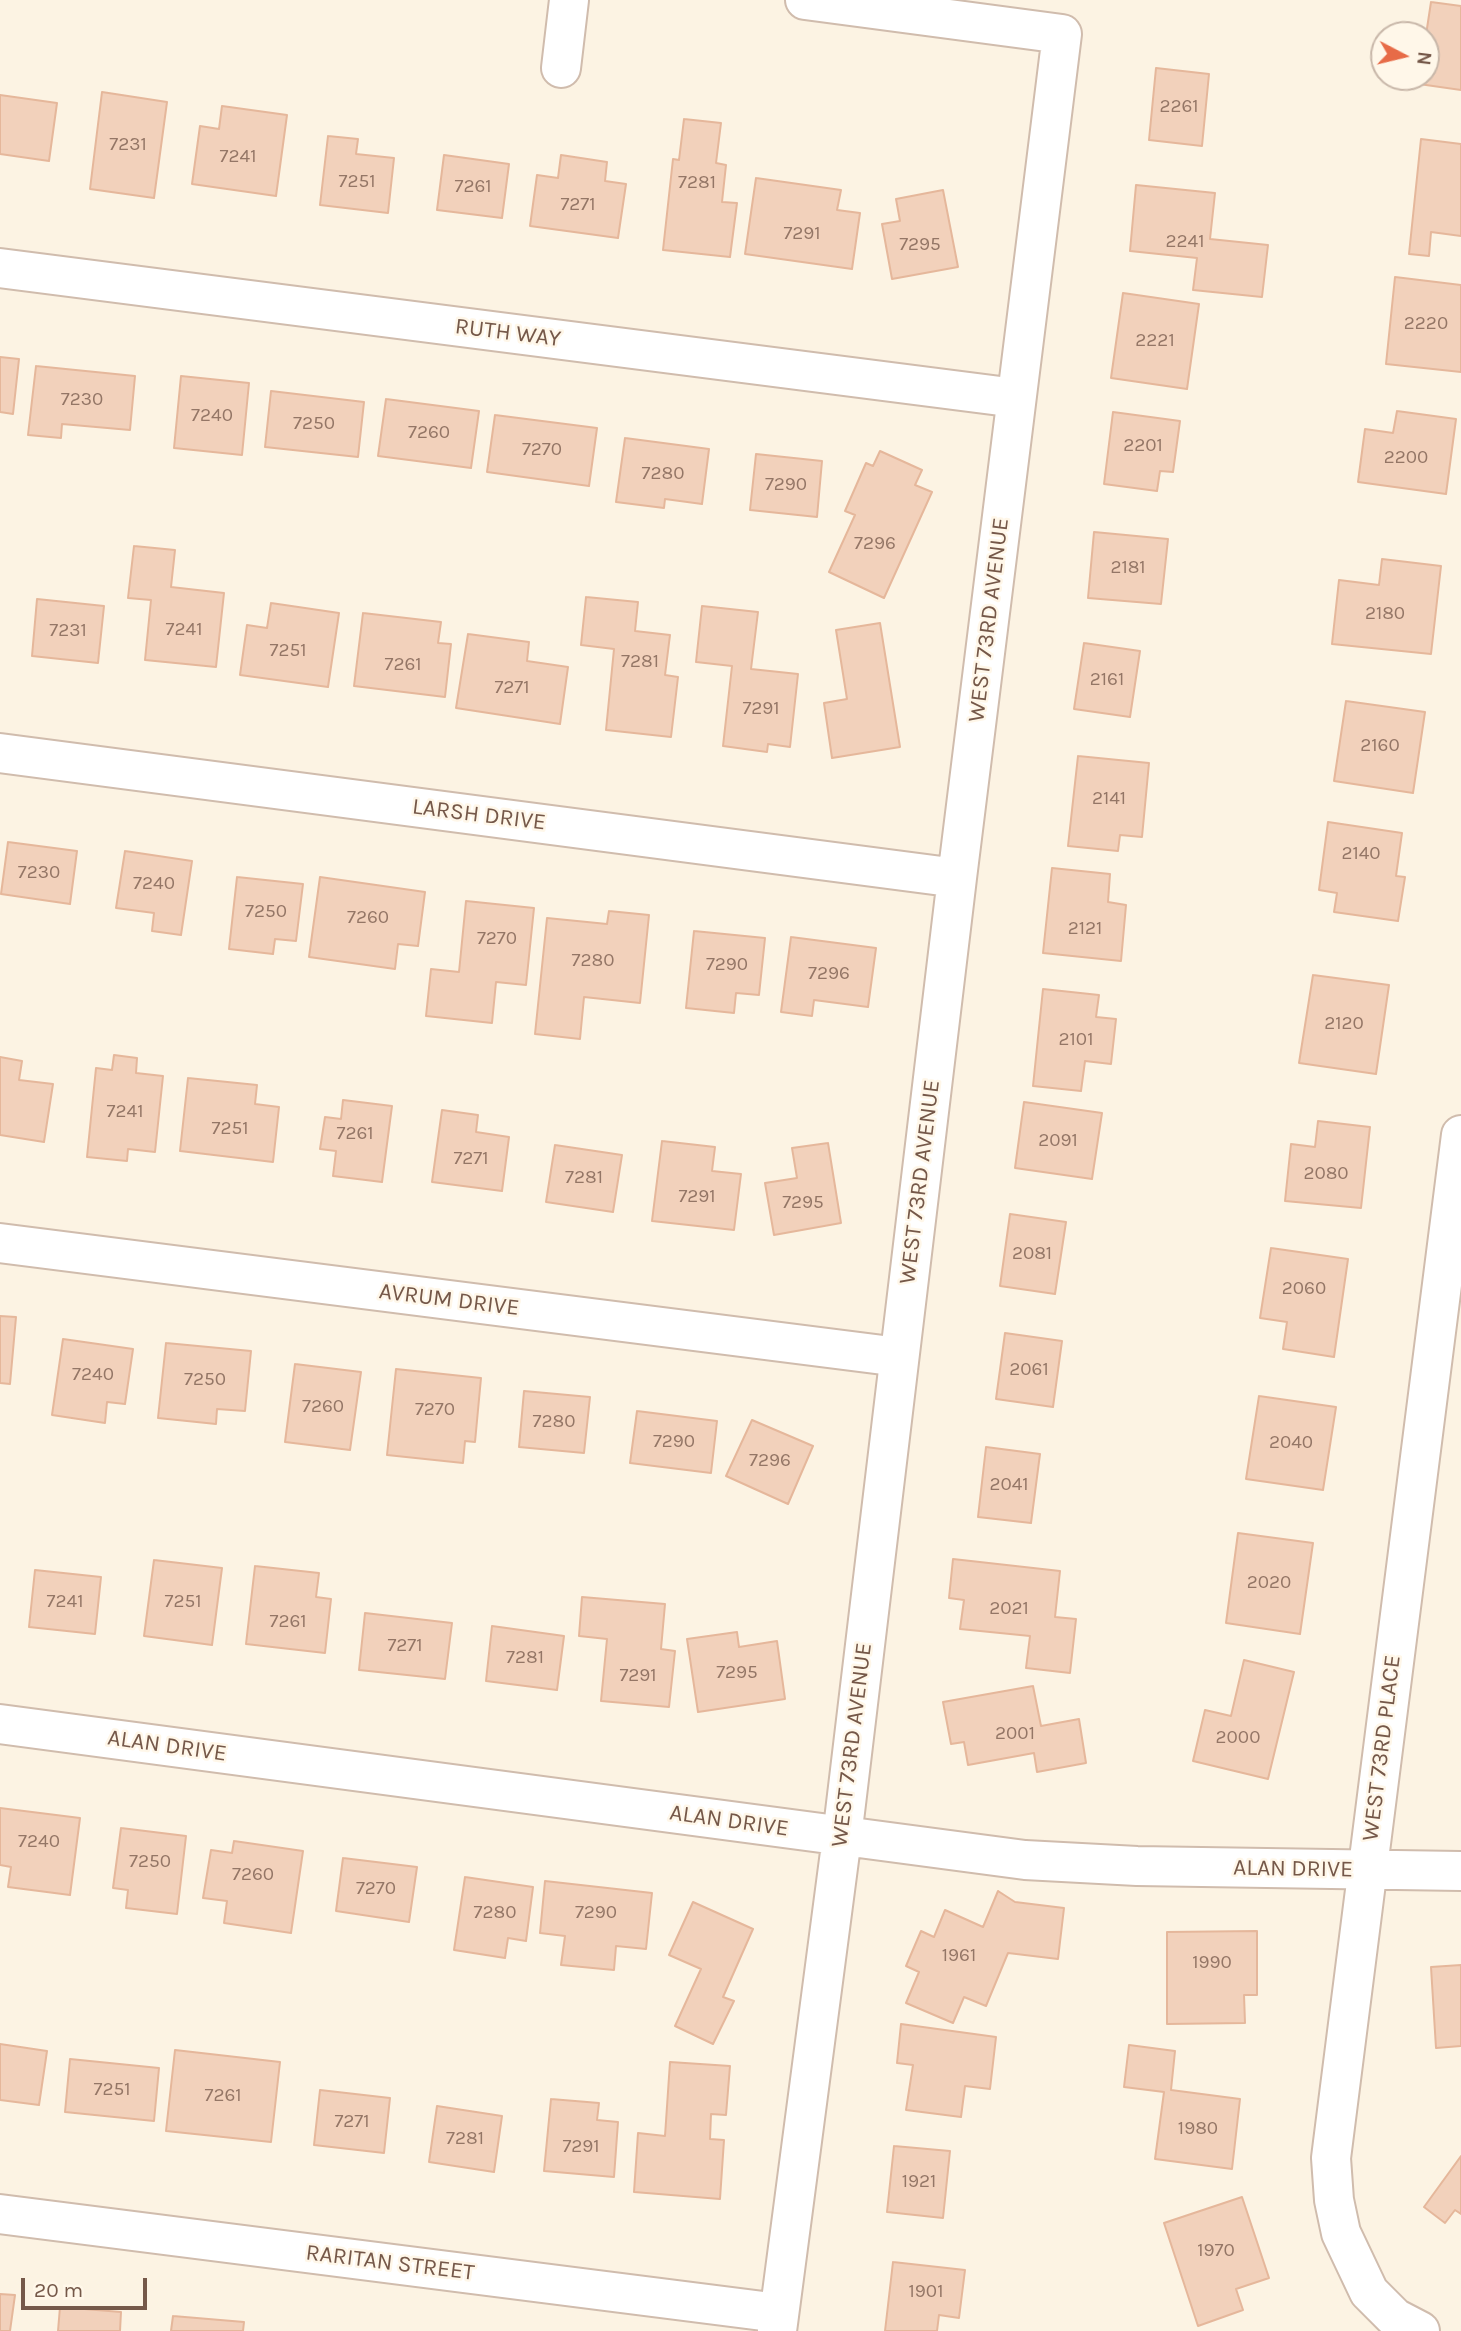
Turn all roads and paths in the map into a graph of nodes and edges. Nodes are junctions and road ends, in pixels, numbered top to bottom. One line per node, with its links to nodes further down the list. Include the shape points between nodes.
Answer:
1 (569, 0): 3 (street)
2 (805, 0): 5 (street, WEST 73RD AVENUE, via 1062,34)
3 (561, 68)
4 (0, 268): 5 (street, RUTH WAY)
5 (1016, 398): 7 (street, WEST 73RD AVENUE)
6 (0, 752): 7 (street, LARSH DRIVE)
7 (957, 878): 10 (street, WEST 73RD AVENUE)
8 (1461, 1135): 13 (street, WEST 73RD PLACE)
9 (0, 1243): 10 (street, AVRUM DRIVE)
10 (899, 1357): 12 (street, WEST 73RD AVENUE)
11 (0, 1724): 12 (street, ALAN DRIVE)
12 (842, 1837): 13 (street, ALAN DRIVE, via 1037,1860); 16 (street, WEST 73RD AVENUE)
13 (1367, 1870): 14 (street, ALAN DRIVE); 17 (street, WEST 73RD PLACE, via 1331,2158 1334,2200 1341,2233 1370,2291 1395,2318)
14 (1461, 1871)
15 (0, 2214): 16 (street, RARITAN STREET)
16 (778, 2322)
17 (1420, 2331)

